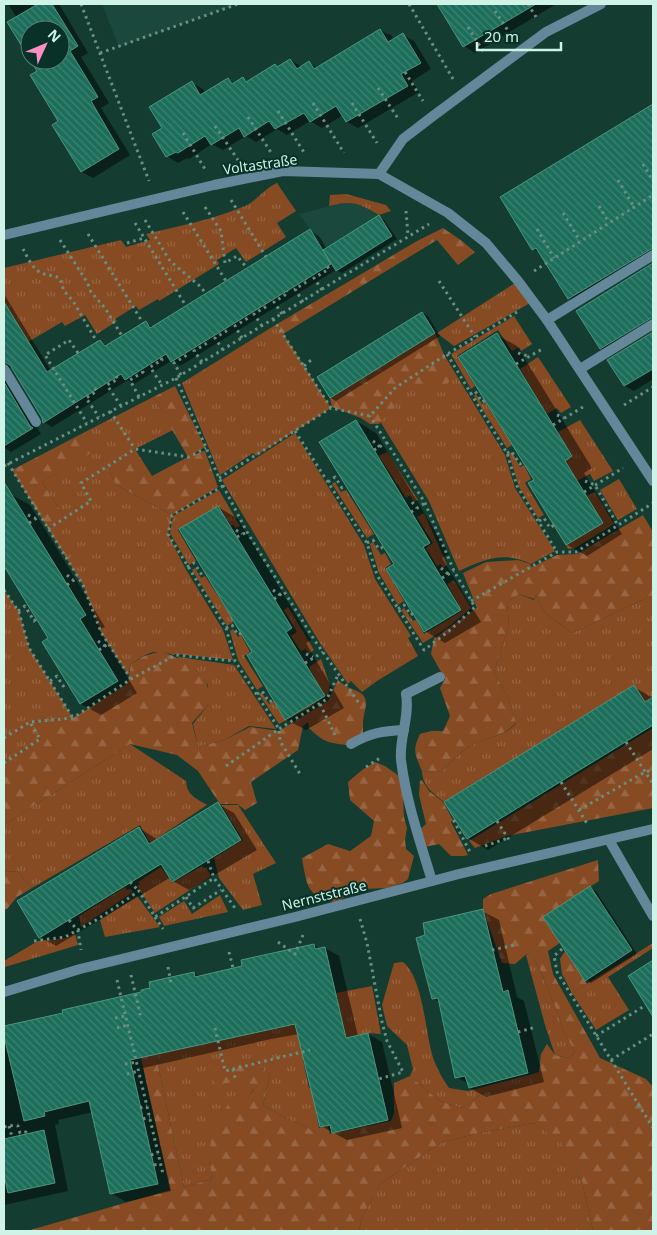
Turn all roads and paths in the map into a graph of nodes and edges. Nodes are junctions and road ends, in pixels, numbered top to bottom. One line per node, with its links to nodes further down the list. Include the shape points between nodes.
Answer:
1 (81, 4): 8 (path)
2 (238, 4): 8 (path)
3 (409, 4): 12 (path)
4 (601, 4): 7 (street, via 546,32)
5 (495, 11): 7 (path)
6 (468, 28): 9 (path)
7 (521, 50): 9 (street)
8 (100, 53): 32 (path)
9 (495, 70): 12 (street)
10 (404, 72): 16 (path)
11 (378, 88): 20 (path)
12 (462, 94): 16 (street)
13 (313, 103): 25 (path)
14 (352, 103): 21 (path)
15 (278, 111): 24 (path)
16 (434, 116): 20 (street)
17 (248, 117): 23 (path)
18 (215, 126): 27 (path)
19 (183, 133): 30 (path)
20 (409, 135): 21 (street)
21 (388, 160): 26 (street)
22 (644, 164): 29 (path)
23 (283, 171): 24 (street, Voltastraße); 27 (street, Voltastraße)
24 (316, 171): 25 (street, Voltastraße)
25 (356, 173): 26 (street, Voltastraße)
26 (379, 174): 36 (street, Voltastraße)
27 (249, 177): 30 (street, Voltastraße)
28 (618, 180): 34 (path)
29 (653, 181)
30 (214, 185): 32 (street, Voltastraße)
31 (653, 195): 34 (path)
32 (156, 198): 43 (street, Voltastraße)
33 (599, 206): 40 (path)
34 (634, 207): 40 (path)
35 (236, 209): 49 (path)
36 (448, 213): 57 (street, Voltastraße, via 486,243); 58 (path)
37 (563, 213): 44 (path)
38 (212, 218): 53 (path, via 220,231 225,263 237,256)
39 (190, 223): 55 (path)
40 (609, 223): 44 (path)
41 (537, 230): 50 (path)
42 (152, 232): 60 (path, via 174,266)
43 (4, 235)
44 (580, 241): 50 (path)
45 (127, 243): 64 (path, via 143,236)
46 (95, 246): 69 (path)
47 (68, 252): 73 (path)
48 (653, 255): 68 (street)
49 (266, 257)
50 (554, 258): 57 (path)
51 (30, 262): 78 (path, via 38,272 60,279 64,291)
52 (327, 266): 58 (path, via 329,269 314,278)
53 (247, 268)
54 (306, 279): 61 (path, via 308,281 295,289)
55 (226, 281)
56 (439, 281): 74 (path)
57 (518, 281): 62 (street, Voltastraße)
58 (322, 290): 61 (path)
59 (286, 291): 65 (path, via 288,293 274,302)
60 (206, 294)
61 (303, 302): 65 (path)
62 (534, 303): 68 (street, Voltastraße); 74 (path)
63 (266, 304): 71 (path, via 254,314)
64 (186, 306)
65 (282, 314): 67 (path)
66 (247, 316): 75 (path, via 235,326)
67 (273, 319): 71 (path); 89 (path)
68 (547, 320): 76 (street, Voltastraße)
69 (143, 323)
70 (653, 324): 91 (street)
71 (262, 326): 75 (path)
72 (226, 328): 79 (path, via 228,330 215,338)
73 (122, 336)
74 (475, 337): 83 (path)
75 (242, 338): 79 (path)
76 (559, 338): 84 (path); 91 (street, Voltastraße)
77 (205, 341): 87 (path, via 207,343 194,351)
78 (97, 342)
79 (223, 350): 87 (path)
80 (78, 353): 112 (path, via 69,340 44,355)
81 (186, 353): 93 (path, via 174,363)
82 (518, 353): 84 (path)
83 (447, 354): 99 (path); 108 (path, via 395,388)
84 (529, 357): 88 (path)
85 (161, 358): 96 (path, via 150,368)
86 (312, 360): 89 (path)
87 (202, 362): 93 (path)
88 (516, 364)
89 (304, 366): 104 (path)
90 (4, 369): 111 (street)
91 (580, 369): 101 (street, Voltastraße)
92 (141, 370): 100 (path, via 143,372 130,380)
93 (181, 375): 95 (path)
94 (116, 376): 103 (path, via 118,378 107,385)
95 (176, 378): 96 (path); 118 (path)
96 (162, 386): 100 (path)
97 (653, 386): 106 (path)
98 (95, 388): 109 (path, via 97,391 86,398)
99 (470, 394): 102 (path, via 475,391 482,402); 121 (path)
100 (139, 397): 103 (path)
101 (598, 398): 106 (street, Voltastraße); 110 (path)
102 (484, 400)
103 (121, 406): 105 (path)
104 (331, 408): 108 (path); 114 (path)
105 (110, 411): 109 (path); 119 (path)
106 (609, 414): 122 (street, Voltastraße)
107 (557, 415): 110 (path)
108 (370, 416): 116 (path)
109 (99, 417): 112 (path)
110 (564, 418): 113 (path)
111 (36, 422)
112 (87, 423): 124 (path)
113 (553, 425)
114 (295, 431): 126 (path); 129 (path)
115 (374, 441): 117 (path)
116 (388, 442): 117 (path); 135 (path)
117 (380, 447): 120 (path)
118 (206, 448): 119 (path, via 189,457); 126 (path)
119 (135, 449): 146 (path, via 81,483 91,501)
120 (374, 450)
121 (507, 453): 123 (path, via 511,451 520,464); 142 (path, via 517,486)
122 (638, 458): 128 (street, Voltastraße); 131 (path)
123 (523, 462)
124 (8, 463): 125 (path); 140 (path)
125 (4, 466)
126 (219, 478): 132 (path)
127 (585, 480): 131 (path)
128 (653, 481)
129 (328, 482): 130 (path, via 335,478 342,488); 151 (path)
130 (345, 485)
131 (595, 485): 133 (path); 145 (path)
132 (223, 486): 148 (path); 154 (path, via 172,515 168,534)
133 (584, 492)
134 (412, 502): 137 (path)
135 (425, 503): 137 (path); 156 (path)
136 (653, 503): 145 (path)
137 (417, 508): 138 (path)
138 (411, 512)
139 (28, 515): 141 (path)
140 (40, 516): 141 (path); 146 (path)
141 (36, 518): 143 (path)
142 (539, 522): 144 (path, via 544,518 550,528); 153 (path)
143 (29, 523)
144 (554, 526)
145 (618, 526): 153 (path, via 576,552)
146 (48, 528): 160 (path)
147 (236, 530): 149 (path)
148 (247, 532): 149 (path); 166 (path)
149 (242, 534): 150 (path)
150 (237, 537)
151 (367, 543): 152 (path, via 373,540 379,549); 170 (path, via 377,576)
152 (383, 547)
153 (557, 552): 169 (path)
154 (188, 567): 157 (path, via 194,563 202,575); 174 (path)
155 (441, 568): 158 (path)
156 (454, 571): 158 (path); 169 (path)
157 (205, 573)
158 (448, 574): 161 (path)
159 (67, 575): 162 (path)
160 (78, 577): 162 (path); 177 (path)
161 (442, 578)
162 (74, 580): 163 (path)
163 (67, 585)
164 (4, 590): 171 (path)
165 (273, 590): 167 (path)
166 (284, 592): 167 (path); 179 (path)
167 (280, 595): 168 (path)
168 (274, 599)
169 (471, 601): 170 (path, via 475,607 424,650)
170 (398, 609): 172 (path, via 404,605)
171 (18, 611): 173 (path, via 25,606 34,621); 187 (path, via 29,648)
172 (413, 613)
173 (36, 619)
174 (226, 628): 175 (path, via 232,625 238,635); 182 (path)
175 (241, 633)
176 (98, 641): 177 (path)
177 (107, 645): 178 (path); 186 (path)
178 (99, 650)
179 (323, 652): 181 (path); 184 (path)
180 (306, 654): 181 (path)
181 (314, 658): 183 (path)
182 (235, 661): 186 (path, via 176,655); 189 (path)
183 (305, 663)
184 (338, 674): 191 (path); 192 (path, via 327,699)
185 (440, 677): 196 (street, via 406,694 408,708)
186 (131, 679): 193 (path)
187 (50, 681): 188 (path, via 57,676 64,686); 193 (path)
188 (67, 684)
189 (257, 694): 190 (path, via 262,691 269,702); 195 (path)
190 (273, 700)
191 (359, 703)
192 (320, 704): 195 (path); 198 (path)
193 (73, 718): 194 (path)
194 (30, 722): 197 (path); 202 (path, via 40,739)
195 (279, 729): 203 (path); 207 (path, via 280,740)
196 (404, 730): 200 (street, via 380,731); 218 (street, via 401,760 410,807)
197 (4, 738)
198 (339, 742)
199 (626, 742): 206 (path)
200 (351, 744)
201 (380, 758): 204 (path)
202 (4, 763)
203 (226, 766)
204 (366, 767)
205 (653, 770): 206 (path)
206 (645, 772): 209 (path); 210 (path)
207 (300, 774)
208 (561, 782): 210 (path)
209 (653, 784)
210 (579, 810): 215 (path)
211 (455, 821): 213 (path, via 469,852)
212 (653, 829): 214 (street, Nernststraße)
213 (508, 838)
214 (609, 840): 215 (street, Nernststraße); 223 (street)
215 (598, 842): 218 (street, Nernststraße)
216 (208, 861): 217 (path)
217 (214, 878): 220 (path); 222 (path)
218 (432, 881): 225 (street, Nernststraße)
219 (130, 882): 221 (path)
220 (221, 890): 222 (path, via 193,908); 225 (path)
221 (138, 891): 222 (path, via 155,917); 226 (path)
222 (186, 897)
223 (653, 916)
224 (69, 920): 226 (path)
225 (249, 928): 232 (street, Nernststraße)
226 (78, 931): 227 (path, via 65,937); 234 (path)
227 (34, 941)
228 (367, 943): 255 (path, via 387,1041 403,1072)
229 (515, 945): 231 (path)
230 (562, 948): 246 (path, via 554,956 557,972)
231 (492, 950)
232 (126, 958): 233 (street, Nernststraße); 239 (path)
233 (113, 961): 234 (street, Nernststraße); 237 (path)
234 (83, 968): 235 (street, Nernststraße)
235 (4, 992)
236 (646, 1005): 246 (path)
237 (126, 1016): 238 (path); 240 (path)
238 (115, 1018)
239 (141, 1018)
240 (128, 1025): 242 (path); 249 (path)
241 (536, 1026): 244 (path)
242 (117, 1028)
243 (215, 1028): 251 (path, via 225,1071)
244 (518, 1032)
245 (653, 1034): 248 (path)
246 (596, 1036): 248 (path)
247 (310, 1050): 251 (path)
248 (611, 1060): 262 (path)
249 (137, 1062): 250 (path); 252 (path)
250 (125, 1064)
251 (233, 1069): 254 (path)
252 (139, 1071): 253 (path); 256 (path)
253 (127, 1074)
254 (235, 1078)
255 (379, 1079)
256 (147, 1106): 257 (path); 258 (path)
257 (140, 1108)
258 (150, 1117): 259 (path); 265 (path)
259 (143, 1119)
260 (9, 1126): 261 (path); 263 (path, via 18,1126 20,1133); 264 (path)
261 (4, 1127)
262 (653, 1128)
263 (26, 1134)
264 (12, 1137)
265 (158, 1153): 266 (path); 267 (path)
266 (151, 1155)
267 (160, 1164): 268 (path); 269 (path)
268 (154, 1165)
269 (163, 1174)

